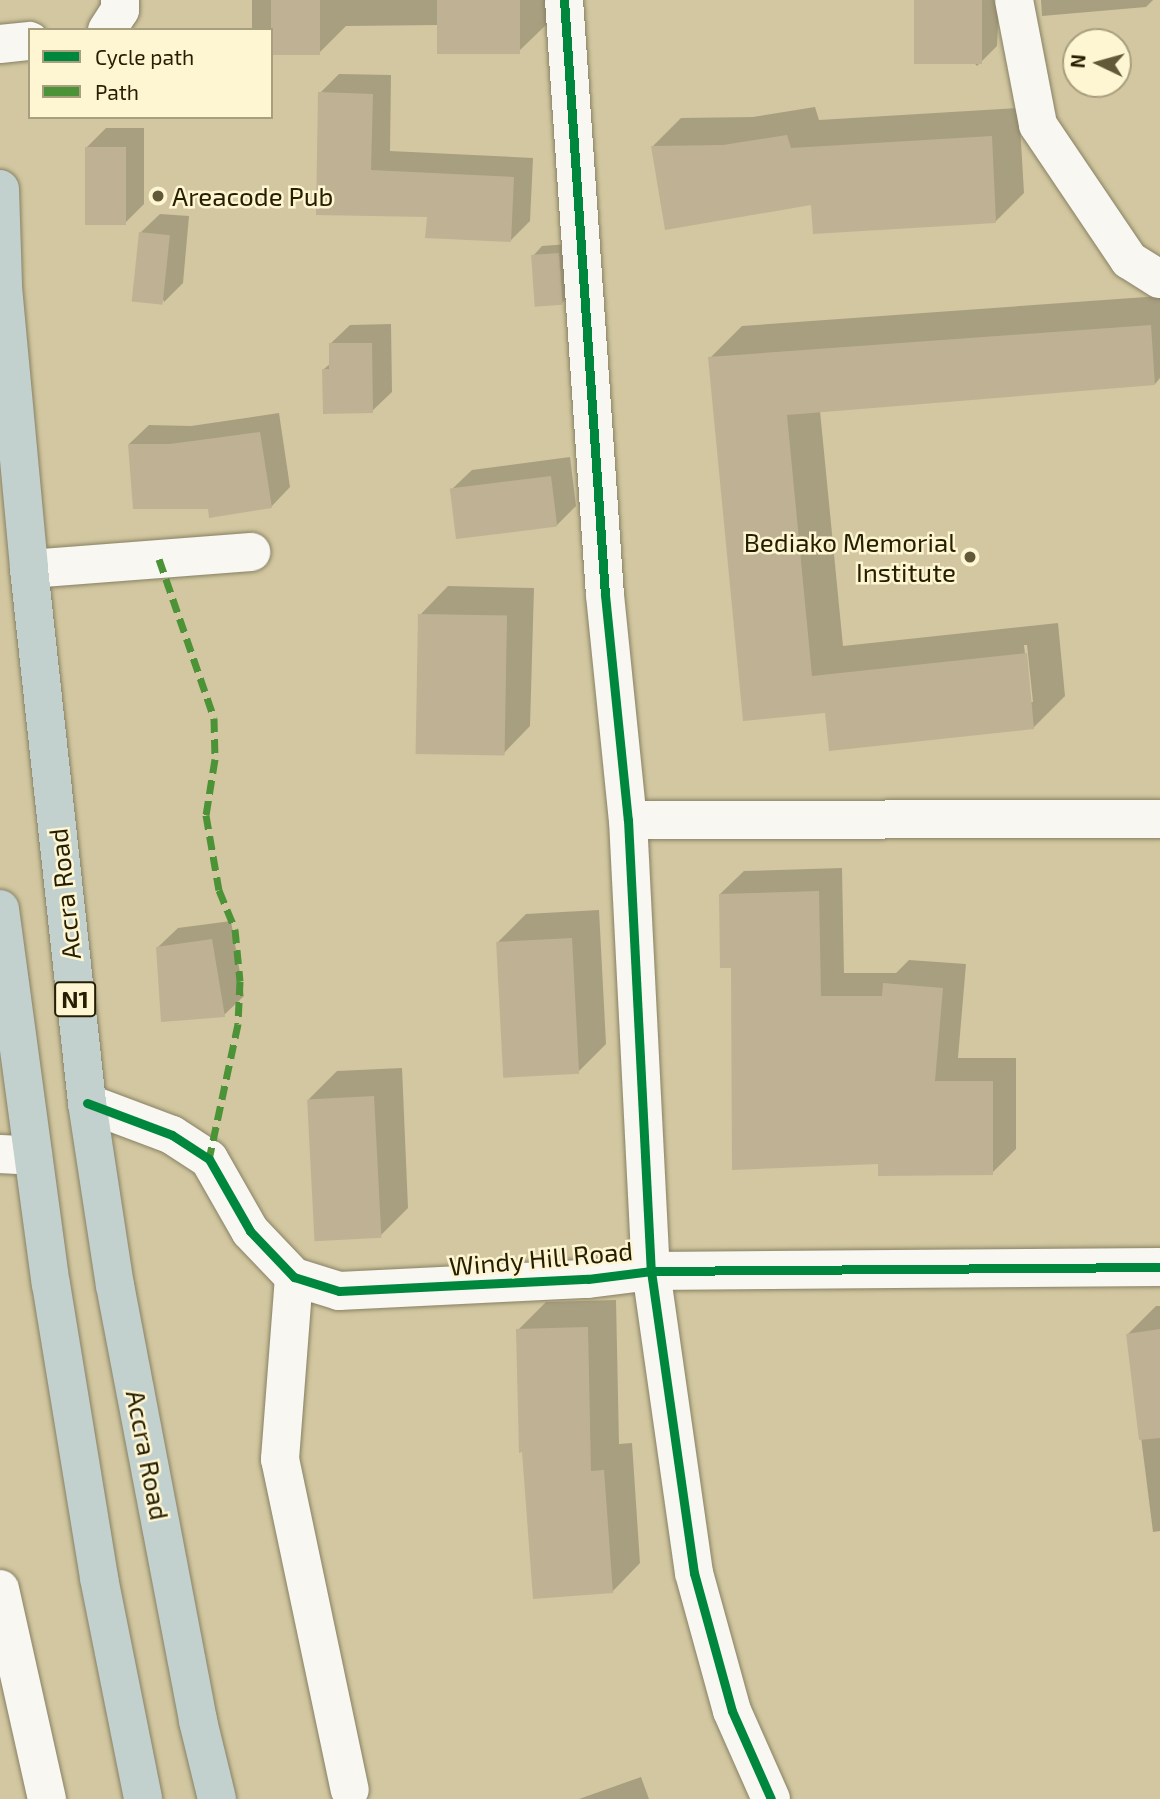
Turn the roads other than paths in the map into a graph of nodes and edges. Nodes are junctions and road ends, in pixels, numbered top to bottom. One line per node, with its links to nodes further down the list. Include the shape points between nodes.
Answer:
1 (120, 0): 4 (street, via 120,10)
2 (564, 0): 12 (street, via 605,595)
3 (1014, 0): 8 (street, via 1038,125 1129,260)
4 (108, 28)
5 (28, 41): 6 (street)
6 (0, 44)
7 (0, 189): 10 (highway, Accra Road / N1)
8 (1160, 279)
9 (251, 552): 10 (street)
10 (29, 569): 14 (highway, Accra Road / N1)
11 (1160, 819): 12 (street)
12 (628, 820): 17 (street)
13 (0, 909): 15 (highway, N1)
14 (87, 1103): 18 (street, Windy Hill Road, via 172,1135 209,1159 250,1231); 23 (highway, Accra Road / N1, via 115,1285)
15 (16, 1155): 22 (highway, N1)
16 (1160, 1267): 17 (street, Windy Hill Road)
17 (651, 1271): 18 (street, Windy Hill Road, via 588,1279 339,1291); 24 (street, via 694,1573 732,1711)
18 (294, 1277): 20 (street, via 280,1460)
19 (0, 1589): 21 (street)
20 (350, 1790)
21 (47, 1799)
22 (143, 1799)
23 (217, 1799)
24 (771, 1799)

